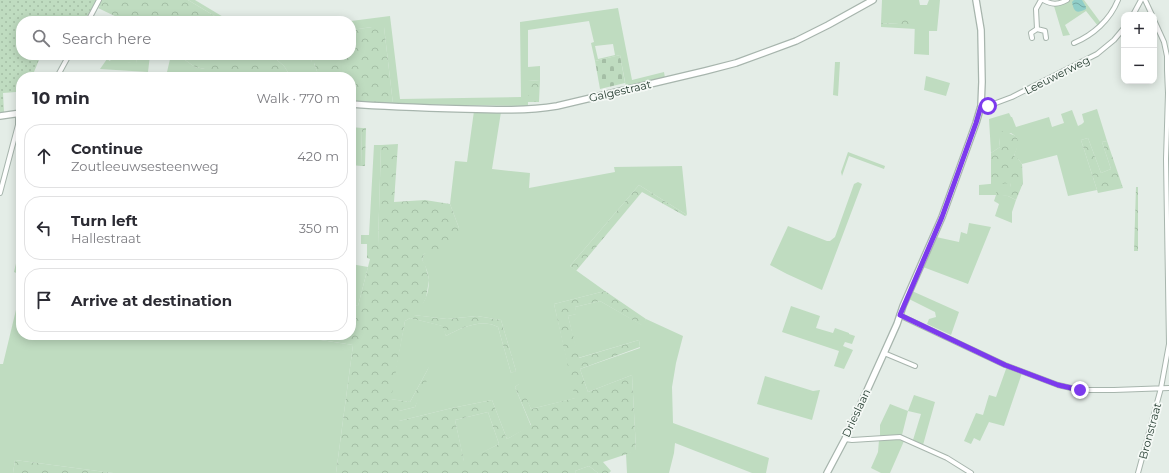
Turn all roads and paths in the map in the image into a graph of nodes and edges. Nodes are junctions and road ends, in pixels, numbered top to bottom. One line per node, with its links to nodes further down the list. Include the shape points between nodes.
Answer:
1 (99, 0): 11 (street)
2 (873, 0): 20 (street, Galgestraat, via 806,36 742,61 557,106 510,110)
3 (976, 0): 21 (street, Drieslaan, via 982,38)
4 (1042, 0): 5 (street, via 1052,4); 13 (street, via 1036,9)
5 (1067, 0)
6 (1118, 0): 17 (street, via 1110,15 1095,32)
7 (1141, 0): 9 (street)
8 (1144, 0): 10 (street)
9 (1135, 12)
10 (1150, 12)
11 (91, 16)
12 (1157, 26): 29 (street, Bronstraat, via 1165,50 1168,93 1166,160 1169,344)
13 (1037, 29): 15 (street, via 1031,33); 16 (street, via 1045,30)
14 (1121, 32): 21 (street, Leeuwerweg, via 1097,54 1012,97)
15 (1032, 38)
16 (1046, 38)
17 (1074, 44)
18 (66, 60): 19 (street)
19 (60, 72)
20 (356, 104)
21 (981, 106): 26 (street, Drieslaan, via 942,217)
22 (16, 114): 23 (street)
23 (0, 116)
24 (16, 133): 25 (street)
25 (0, 193)
26 (900, 315): 27 (street, Drieslaan); 29 (street, via 1005,365 1058,385 1091,390)
27 (884, 353): 28 (street); 31 (street, Drieslaan)
28 (914, 366)
29 (1161, 388): 30 (street); 34 (street, Bronstraat)
30 (1169, 388)
31 (845, 439): 32 (street, Drieslaan); 33 (street, via 900,437 947,458)
32 (827, 473)
33 (971, 473)
34 (1138, 473)

